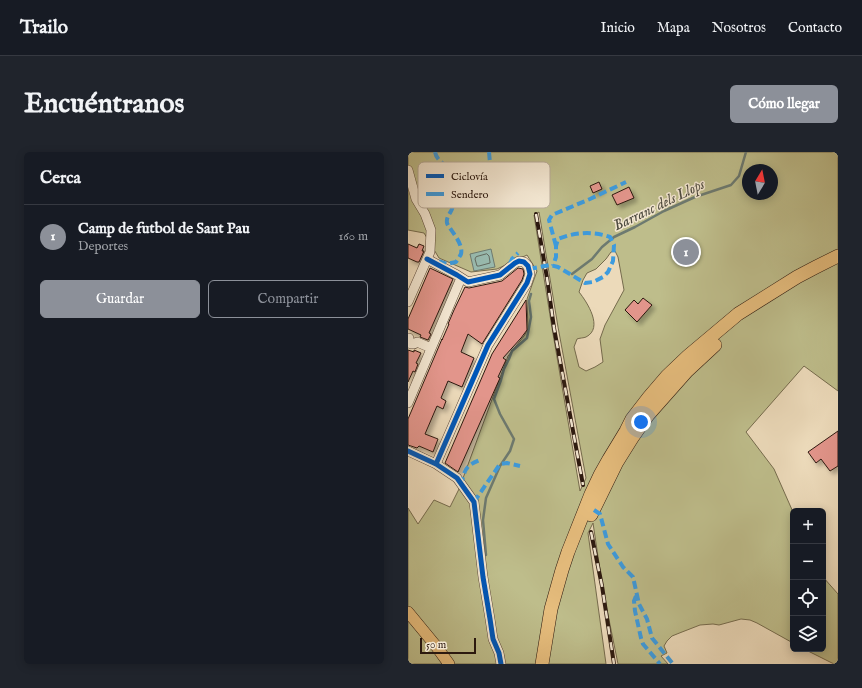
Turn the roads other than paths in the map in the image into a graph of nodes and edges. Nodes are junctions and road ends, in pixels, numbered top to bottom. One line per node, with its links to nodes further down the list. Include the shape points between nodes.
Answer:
1 (408, 170): 2 (street)
2 (418, 202)
3 (421, 208): 5 (street, via 431,230 430,252)
4 (838, 256): 12 (highway, via 738,314 682,361)
5 (427, 259): 7 (street); 8 (street)
6 (838, 264): 22 (highway, via 801,282 733,328 687,370 648,415 617,462 581,537 553,627)
7 (461, 278): 10 (street); 14 (street, via 468,282 500,275 519,261 528,266 530,274 527,283 488,345)
8 (408, 302)
9 (411, 339): 10 (street)
10 (431, 348): 11 (street)
11 (408, 403)
12 (632, 419): 20 (highway, via 603,461 570,528 547,595); 21 (highway, via 600,475 573,540 551,609)
13 (408, 451): 14 (street)
14 (436, 464): 19 (street, via 457,478 474,502 490,619)
15 (408, 612): 16 (main road)
16 (425, 633): 17 (main road); 18 (main road)
17 (441, 664)
18 (449, 664)
19 (501, 664)
20 (534, 664)
21 (542, 664)
22 (548, 664)

